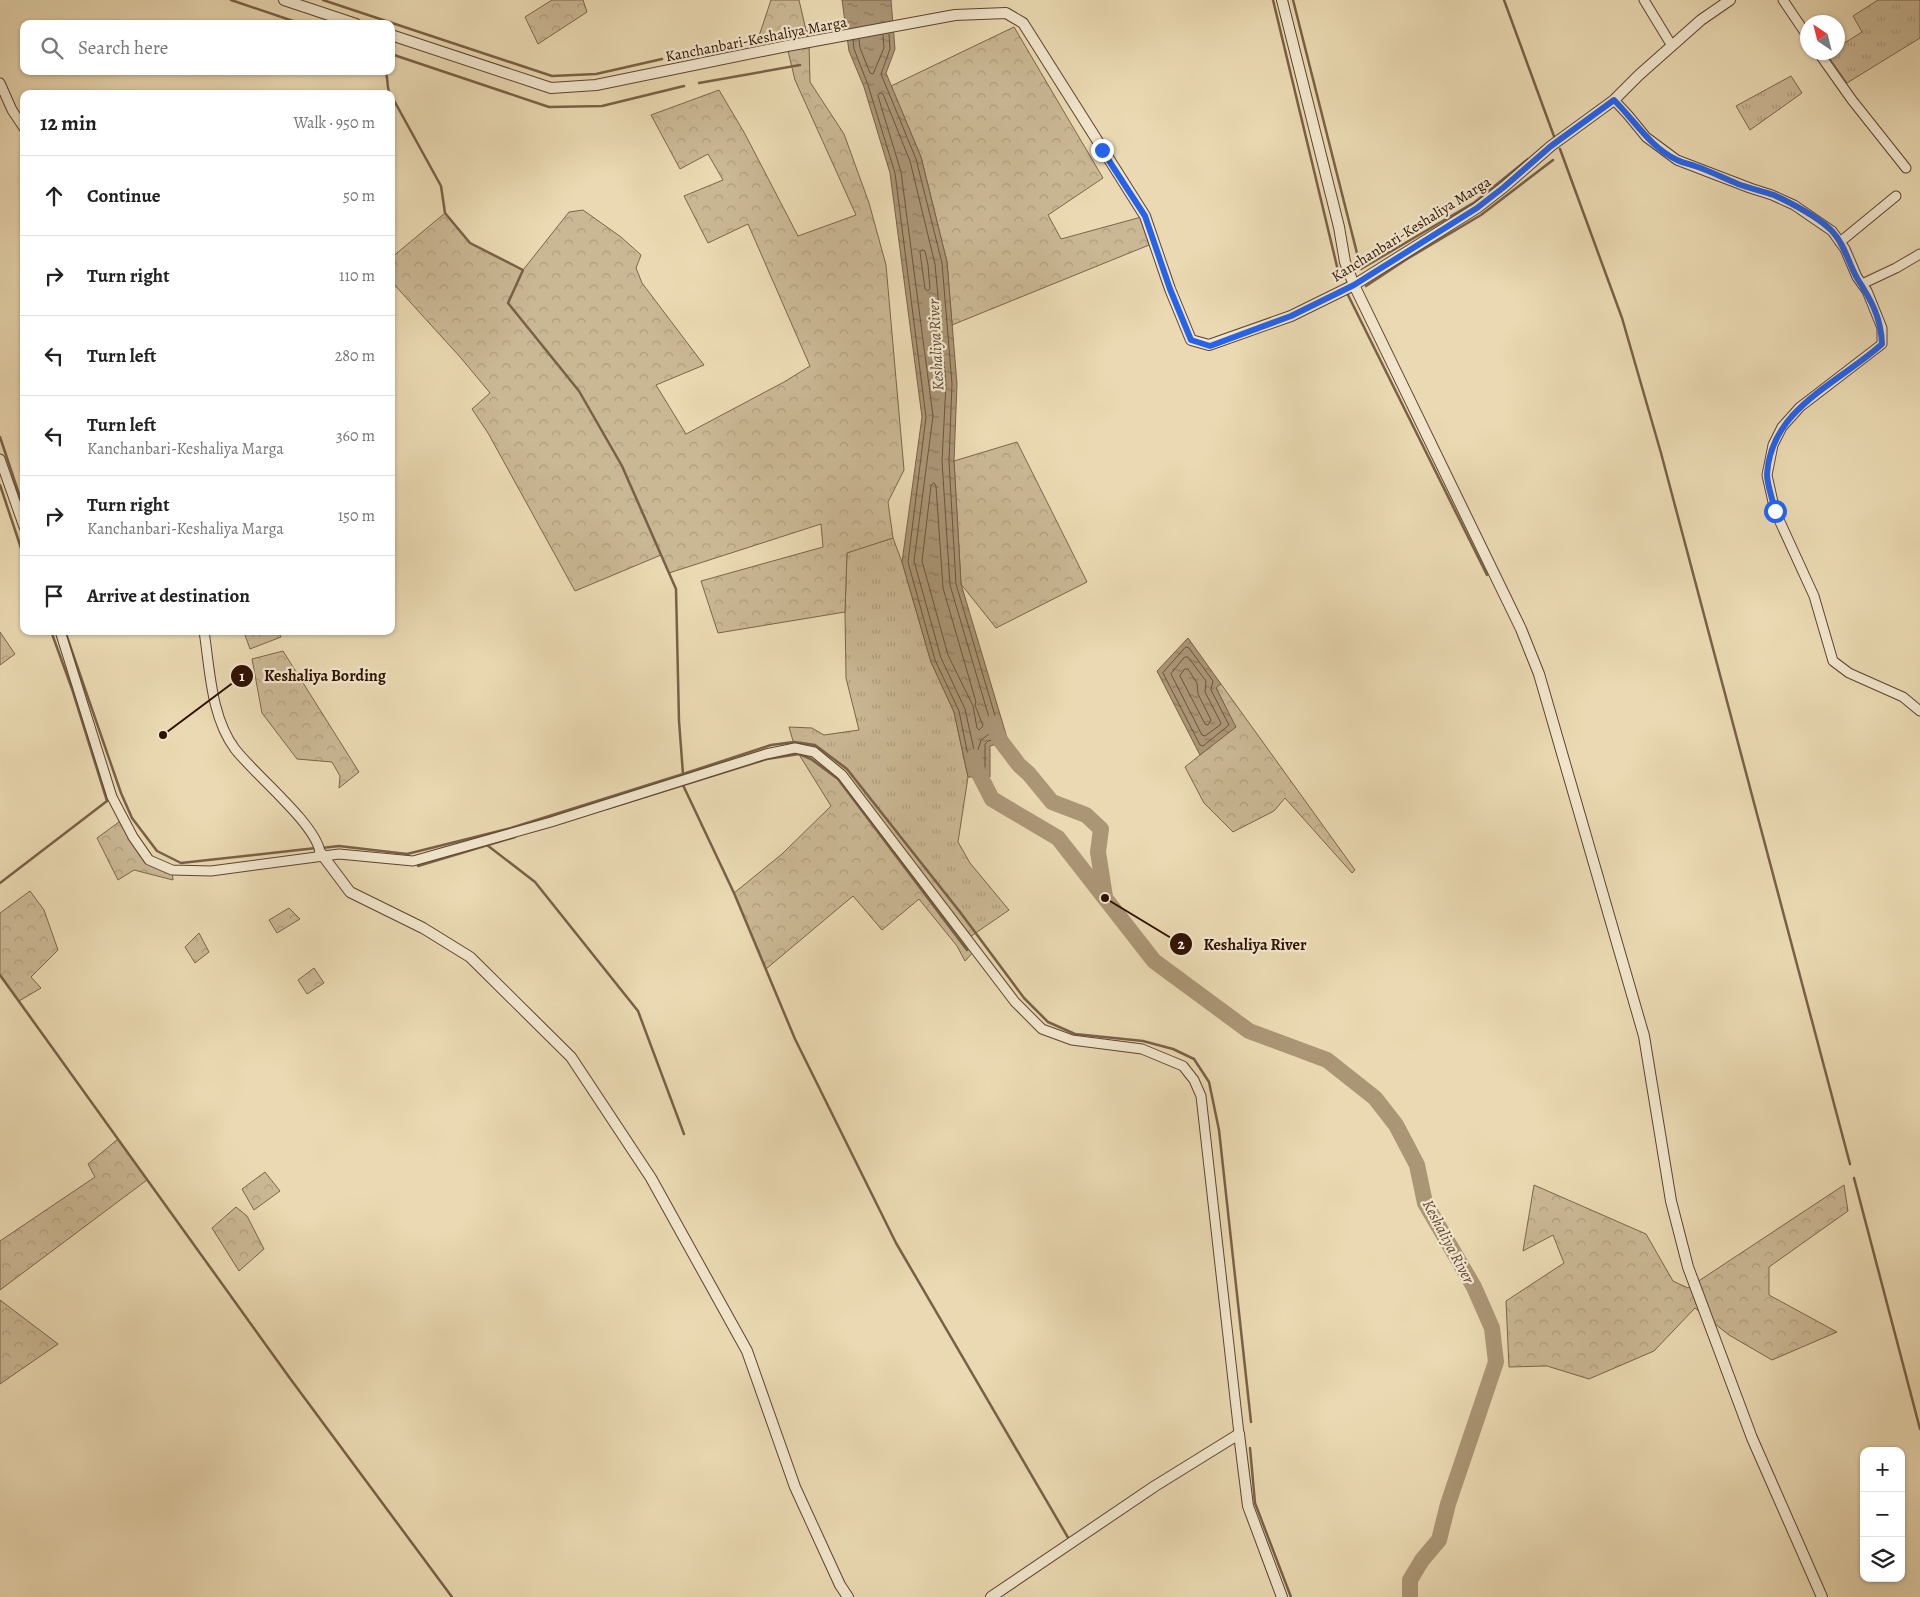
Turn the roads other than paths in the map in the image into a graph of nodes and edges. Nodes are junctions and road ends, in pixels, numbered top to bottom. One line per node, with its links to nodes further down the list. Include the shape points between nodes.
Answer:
1 (284, 0): 6 (street)
2 (1282, 0): 19 (street, via 1345,262)
3 (1644, 0): 9 (street)
4 (1730, 0): 9 (street, Kanchanbari-Keshaliya Marga)
5 (1783, 0): 7 (street)
6 (344, 20)
7 (1800, 25)
8 (395, 36): 19 (street, Kanchanbari-Keshaliya Marga, via 551,88 596,85 955,15 1006,13 1023,23 1145,216 1191,340 1210,346 1291,316)
9 (1672, 46): 12 (street, Kanchanbari-Keshaliya Marga)
10 (1824, 60): 14 (street)
11 (0, 83): 13 (street)
12 (1614, 100): 16 (street, via 1646,138 1678,160 1794,205 1832,231); 19 (street, Kanchanbari-Keshaliya Marga, via 1551,146 1477,208)
13 (20, 122)
14 (1906, 168)
15 (1896, 196): 16 (street)
16 (1840, 242): 18 (street)
17 (1920, 254): 18 (street)
18 (1862, 284): 24 (street, via 1882,328 1882,344 1800,407 1782,427 1773,445 1767,475 1775,511 1814,596 1833,661 1902,697)
19 (1354, 285): 30 (street, via 1521,629 1539,674 1644,1036 1671,1200 1688,1267 1752,1438)
20 (0, 459): 21 (street)
21 (20, 516)
22 (61, 635): 25 (street, via 112,797 149,860 172,870 211,872)
23 (205, 635): 25 (street, via 217,715 234,748 309,828)
24 (1920, 711)
25 (320, 851): 26 (street, via 413,861 551,822 766,754 795,748 814,752 842,775 1015,1002 1042,1029 1072,1040 1142,1049 1183,1066 1194,1080 1201,1096); 27 (street, via 350,892 423,928 470,957 571,1057 651,1178 747,1351 795,1487)
26 (1239, 1434): 28 (street, via 1155,1486); 29 (street, via 1248,1506)
27 (848, 1597)
28 (991, 1597)
29 (1282, 1597)
30 (1822, 1597)

